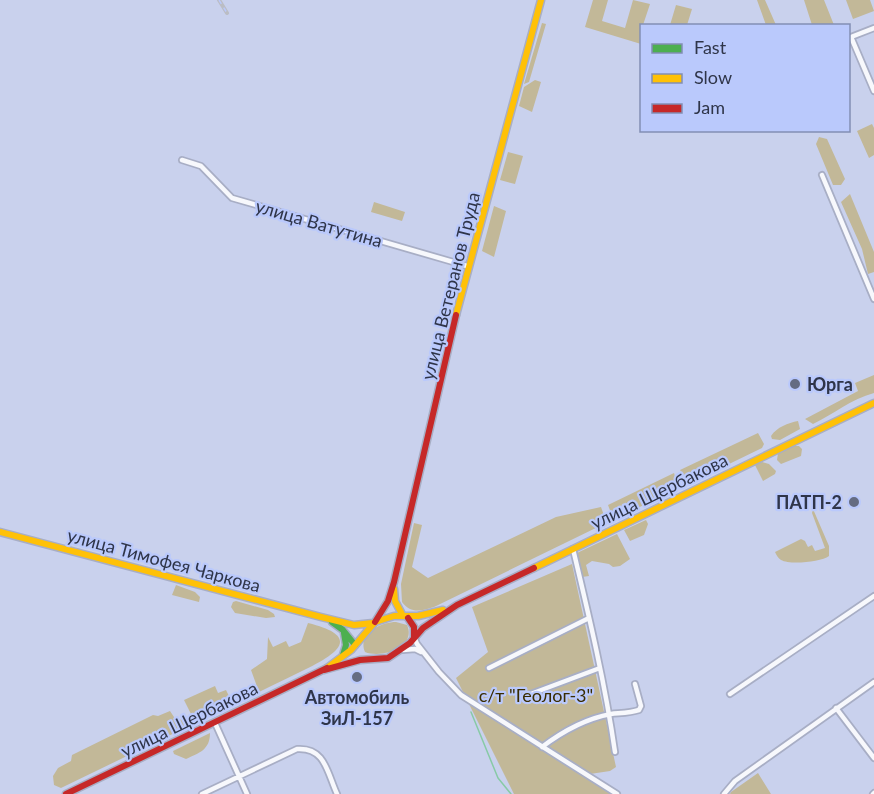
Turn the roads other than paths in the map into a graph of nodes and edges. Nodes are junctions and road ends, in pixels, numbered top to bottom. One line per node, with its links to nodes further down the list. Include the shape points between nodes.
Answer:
1 (542, 0): 6 (main road, улица Ветеранов Труда)
2 (874, 28): 3 (street, via 851,37)
3 (874, 91)
4 (182, 160): 6 (street, улица Ватутина, via 201,166 232,198)
5 (822, 176): 7 (street)
6 (467, 266): 11 (main road, улица Ветеранов Труда)
7 (874, 299)
8 (874, 403): 10 (main road, улица Щербакова)
9 (0, 532): 14 (main road, улица Тимофея Чаркова)
10 (573, 549): 13 (main road, улица Щербакова); 16 (street)
11 (394, 582): 15 (main road, via 395,601); 17 (main road, улица Ветеранов Труда)
12 (874, 596): 30 (street)
13 (456, 605): 15 (main road, via 428,615); 19 (main road)
14 (321, 617): 17 (main road, via 354,625); 18 (main road)
15 (405, 617): 17 (main road); 19 (main road, via 414,627)
16 (590, 618): 25 (street); 26 (street)
17 (374, 623): 20 (main road)
18 (343, 630): 20 (main road); 23 (main road, via 346,645)
19 (414, 637): 21 (main road); 22 (street)
20 (355, 645): 23 (main road); 24 (main road, via 361,654)
21 (403, 650): 22 (street); 24 (main road, via 388,658)
22 (423, 653): 35 (street, via 461,695)
23 (342, 657): 27 (main road)
24 (372, 658): 27 (main road)
25 (489, 668)
26 (600, 668): 31 (street); 33 (street)
27 (324, 670): 34 (main road, улица Щербакова)
28 (874, 682): 32 (street)
29 (635, 684): 33 (street, via 639,710)
30 (730, 694)
31 (520, 698)
32 (836, 708): 37 (street); 45 (street, via 735,781)
33 (609, 715): 35 (street, via 578,724); 36 (street)
34 (215, 723): 38 (street); 40 (main road, улица Щербакова)
35 (542, 747): 39 (street)
36 (615, 752)
37 (874, 758)
38 (239, 777): 41 (street); 42 (street); 43 (street, via 297,749 309,748 320,755)
39 (615, 793): 44 (street)
40 (66, 794)
41 (202, 794)
42 (247, 794)
43 (337, 794)
44 (604, 794)
45 (724, 794)

